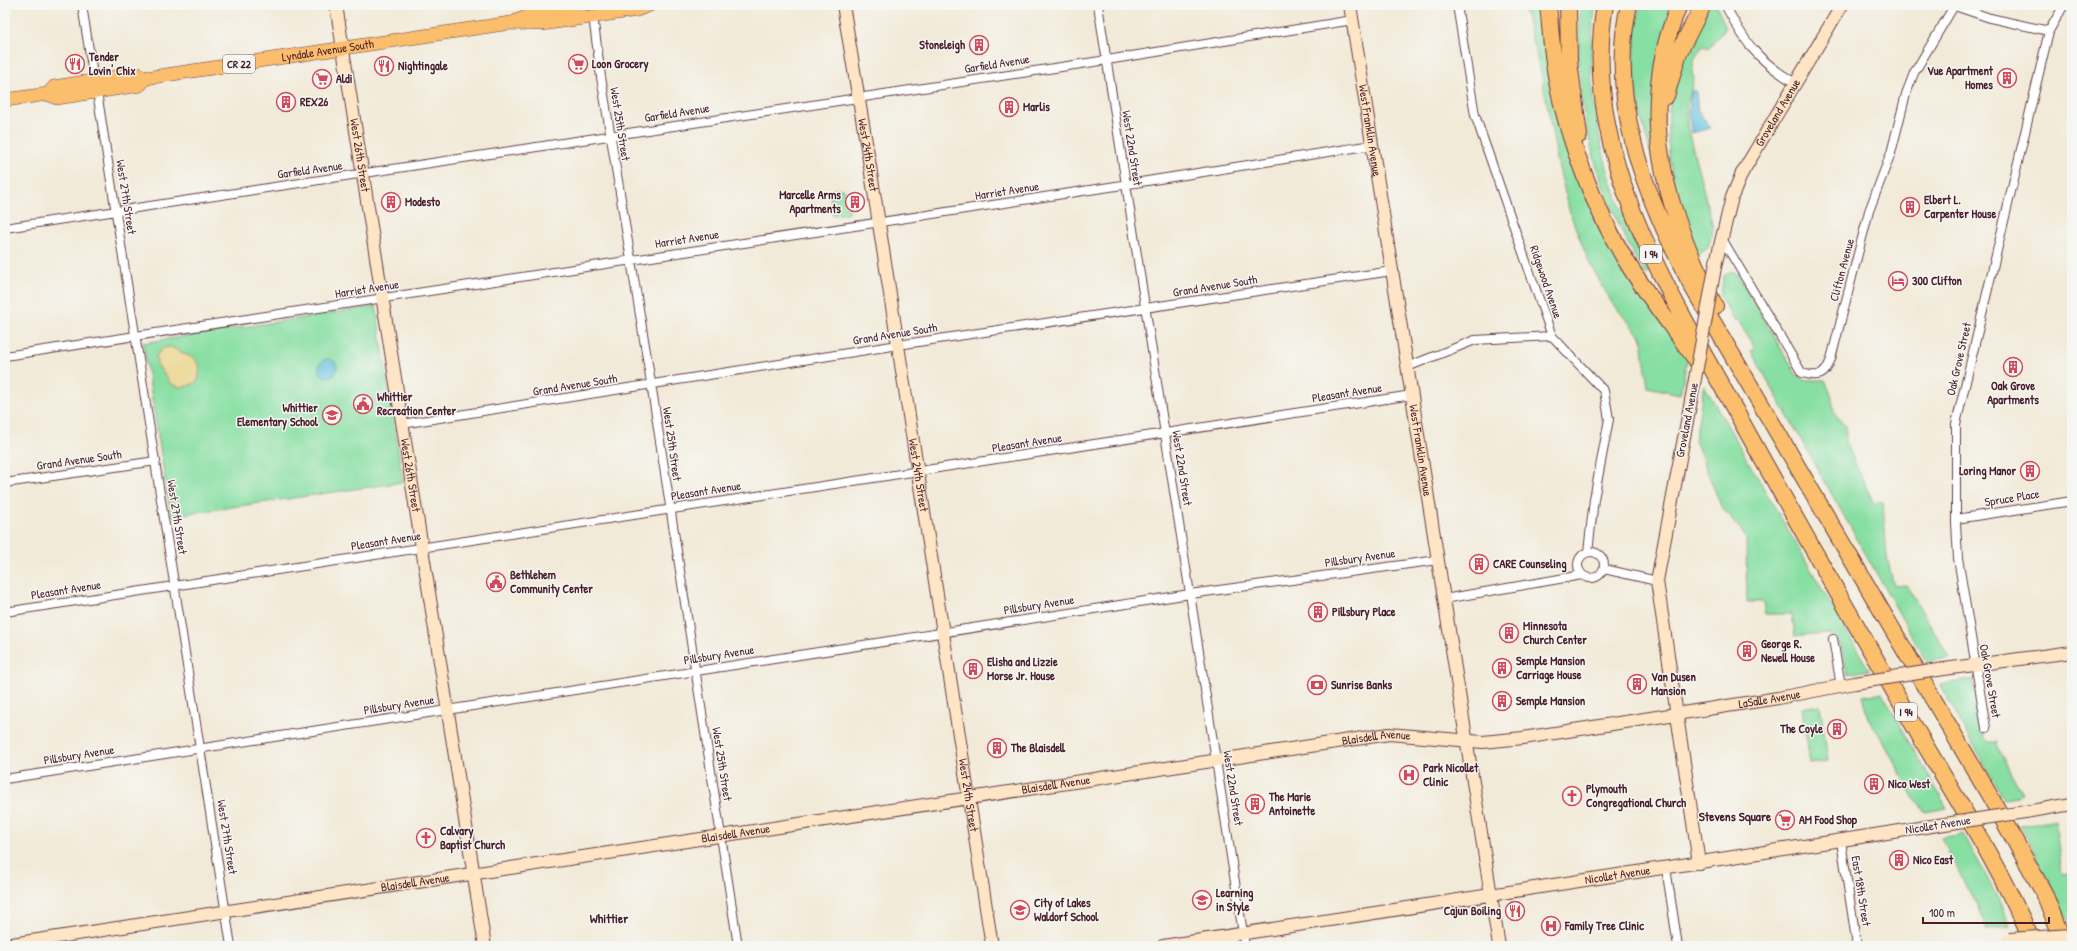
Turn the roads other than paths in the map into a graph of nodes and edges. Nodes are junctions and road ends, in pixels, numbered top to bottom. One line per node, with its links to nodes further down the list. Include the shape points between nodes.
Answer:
1 (82, 5): 27 (street, West 27th Street)
2 (336, 5): 24 (street, West 26th Street)
3 (583, 5): 22 (main road, Lyndale Avenue South / CR 22, via 539,12)
4 (650, 5): 20 (main road, Lyndale Avenue South / CR 22, via 637,10)
5 (843, 5): 28 (street, West 24th Street)
6 (1098, 5): 25 (street, West 22nd Street)
7 (1350, 5): 21 (street, West Franklin Avenue)
8 (1457, 5): 46 (street, Ridgewood Avenue, via 1475,115)
9 (1548, 5): 40 (highway, via 1555,70 1568,130)
10 (1568, 5): 30 (highway, via 1568,57)
11 (1575, 5): 30 (highway, via 1572,57)
12 (1605, 5): 57 (highway, I 94, via 1600,48 1603,101 1611,145 1625,190 1668,289)
13 (1628, 5): 54 (highway, I 94, via 1623,46 1626,103 1636,153 1650,194 1692,288)
14 (1679, 5): 34 (highway, via 1664,46 1659,77 1658,125)
15 (1703, 5): 34 (highway, via 1679,52 1668,86 1662,137)
16 (1725, 5): 26 (street, via 1747,45 1771,68)
17 (1842, 5): 26 (street, Groveland Avenue)
18 (2064, 5): 23 (street, Oak Grove Street)
19 (1953, 6): 23 (street, via 1990,18); 39 (street, Clifton Avenue, via 1914,73 1906,94 1891,153 1869,211 1831,359 1827,370 1822,374 1813,376 1802,373)
20 (593, 16): 22 (main road, Lyndale Avenue South / CR 22, via 542,24); 31 (street, West 25th Street)
21 (1352, 20): 25 (street, Garfield Avenue); 32 (street, West Franklin Avenue)
22 (510, 23): 24 (main road, Lyndale Avenue South / CR 22)
23 (2049, 30): 61 (street, Oak Grove Street, via 1956,424)
24 (343, 48): 27 (main road, Lyndale Avenue South / CR 22, via 146,78 138,74); 33 (street, West 26th Street)
25 (1107, 60): 28 (street, Garfield Avenue); 35 (street, West 22nd Street)
26 (1795, 83): 39 (street, Groveland Avenue, via 1742,173 1732,195)
27 (96, 87): 29 (main road, Lyndale Avenue South / CR 22, via 54,87 48,94); 36 (street, West 27th Street)
28 (859, 97): 31 (street, Garfield Avenue); 37 (street, West 24th Street)
29 (5, 100)
30 (1574, 101): 40 (highway, via 1586,165)
31 (610, 136): 33 (street, Garfield Avenue); 41 (street, West 25th Street)
32 (1372, 145): 35 (street, Harriet Avenue); 42 (street, West Franklin Avenue)
33 (363, 174): 36 (street, Garfield Avenue); 43 (street, West 26th Street)
34 (1665, 180): 54 (highway, via 1685,244)
35 (1126, 185): 37 (street, Harriet Avenue); 44 (street, West 22nd Street)
36 (116, 211): 38 (street, Garfield Avenue); 45 (street, West 27th Street)
37 (879, 222): 41 (street, Harriet Avenue); 47 (street, West 24th Street)
38 (5, 228)
39 (1721, 236): 67 (street, Groveland Avenue, bridge)
40 (1614, 238): 57 (highway, via 1632,269 1728,405)
41 (630, 260): 43 (street, Harriet Avenue); 50 (street, West 25th Street)
42 (1392, 271): 44 (street, Grand Avenue South); 49 (street, West Franklin Avenue)
43 (383, 299): 45 (street, Harriet Avenue); 52 (street, West 26th Street)
44 (1146, 309): 47 (street, Grand Avenue South); 53 (street, West 22nd Street)
45 (136, 336): 48 (street, Harriet Avenue); 55 (street, West 27th Street)
46 (1552, 336): 49 (street, via 1475,340); 63 (street, Ridgewood Avenue, via 1604,390 1609,419 1594,499)
47 (898, 345): 50 (street, Grand Avenue South); 56 (street, West 24th Street)
48 (5, 356)
49 (1407, 367): 51 (street, West Franklin Avenue)
50 (651, 386): 52 (street, Grand Avenue South); 60 (street, West 25th Street)
51 (1412, 395): 53 (street, Pleasant Avenue); 64 (street, West Franklin Avenue)
52 (406, 423): 62 (street, West 26th Street)
53 (1164, 434): 56 (street, Pleasant Avenue); 69 (street, West 22nd Street)
54 (1794, 459): 107 (highway, I 94, via 2017,843 2044,893)
55 (156, 461): 58 (street, Grand Avenue South); 68 (street, West 27th Street)
56 (918, 471): 60 (street, Pleasant Avenue); 72 (street, West 24th Street)
57 (1773, 480): 106 (highway, I 94, via 1981,841)
58 (5, 483)
59 (2072, 501): 61 (street, Spruce Place)
60 (669, 509): 62 (street, Pleasant Avenue); 76 (street, West 25th Street)
61 (1956, 520): 75 (street, Oak Grove Street, via 1958,558)
62 (422, 548): 68 (street, Pleasant Avenue); 78 (street, West 26th Street)
63 (1588, 552): 65 (street, via 1599,554 1604,561); 66 (street, via 1582,554 1578,562 1577,567)
64 (1438, 560): 69 (street, Pillsbury Avenue); 70 (street, West Franklin Avenue)
65 (1604, 569): 66 (street, via 1595,578 1586,578); 67 (street)
66 (1582, 575): 70 (street)
67 (1657, 581): 79 (street, Groveland Avenue)
68 (175, 585): 71 (street, Pleasant Avenue); 82 (street, West 27th Street)
69 (1190, 594): 72 (street, Pillsbury Avenue); 83 (street, West 22nd Street)
70 (1444, 599): 81 (street, West Franklin Avenue)
71 (5, 612)
72 (942, 632): 76 (street, Pillsbury Avenue); 85 (street, West 24th Street)
73 (1833, 639): 77 (street)
74 (2072, 652): 75 (street, LaSalle Avenue)
75 (1975, 665): 77 (street, LaSalle Avenue, bridge); 80 (street, Oak Grove Street)
76 (695, 671): 78 (street, Pillsbury Avenue); 87 (street, West 25th Street)
77 (1841, 686): 79 (street, LaSalle Avenue)
78 (447, 709): 82 (street, Pillsbury Avenue); 91 (street, West 26th Street)
79 (1676, 715): 81 (street, LaSalle Avenue, via 1523,738 1483,742); 89 (street, Groveland Avenue)
80 (1986, 728)
81 (1466, 739): 83 (street, Blaisdell Avenue, via 1389,734); 92 (street, West Franklin Avenue)
82 (201, 748): 84 (street, Pillsbury Avenue); 93 (street, West 27th Street)
83 (1216, 760): 85 (street, Blaisdell Avenue); 95 (street, West 22nd Street)
84 (5, 779)
85 (968, 797): 87 (street, Blaisdell Avenue); 101 (street, West 24th Street)
86 (2072, 804): 88 (street, Nicollet Avenue, bridge)
87 (722, 835): 91 (street, Blaisdell Avenue); 100 (street, West 25th Street)
88 (1841, 841): 89 (street, Nicollet Avenue); 105 (street, East 18th Street)
89 (1699, 863): 90 (street, Nicollet Avenue)
90 (1666, 868): 92 (street, Nicollet Avenue); 104 (street)
91 (474, 874): 93 (street, Blaisdell Avenue); 99 (street, West 26th Street)
92 (1491, 896): 95 (street, Nicollet Avenue); 103 (street, West Franklin Avenue)
93 (226, 912): 97 (street, Blaisdell Avenue); 98 (street, West 27th Street)
94 (2072, 935): 96 (street, bridge)
95 (1244, 940): 102 (street, Nicollet Avenue)
96 (2007, 941)
97 (5, 945)
98 (232, 946)
99 (485, 946)
100 (738, 946)
101 (992, 946)
102 (1163, 946)
103 (1498, 946)
104 (1678, 946)
105 (1857, 946)
106 (2034, 946)
107 (2065, 946)

